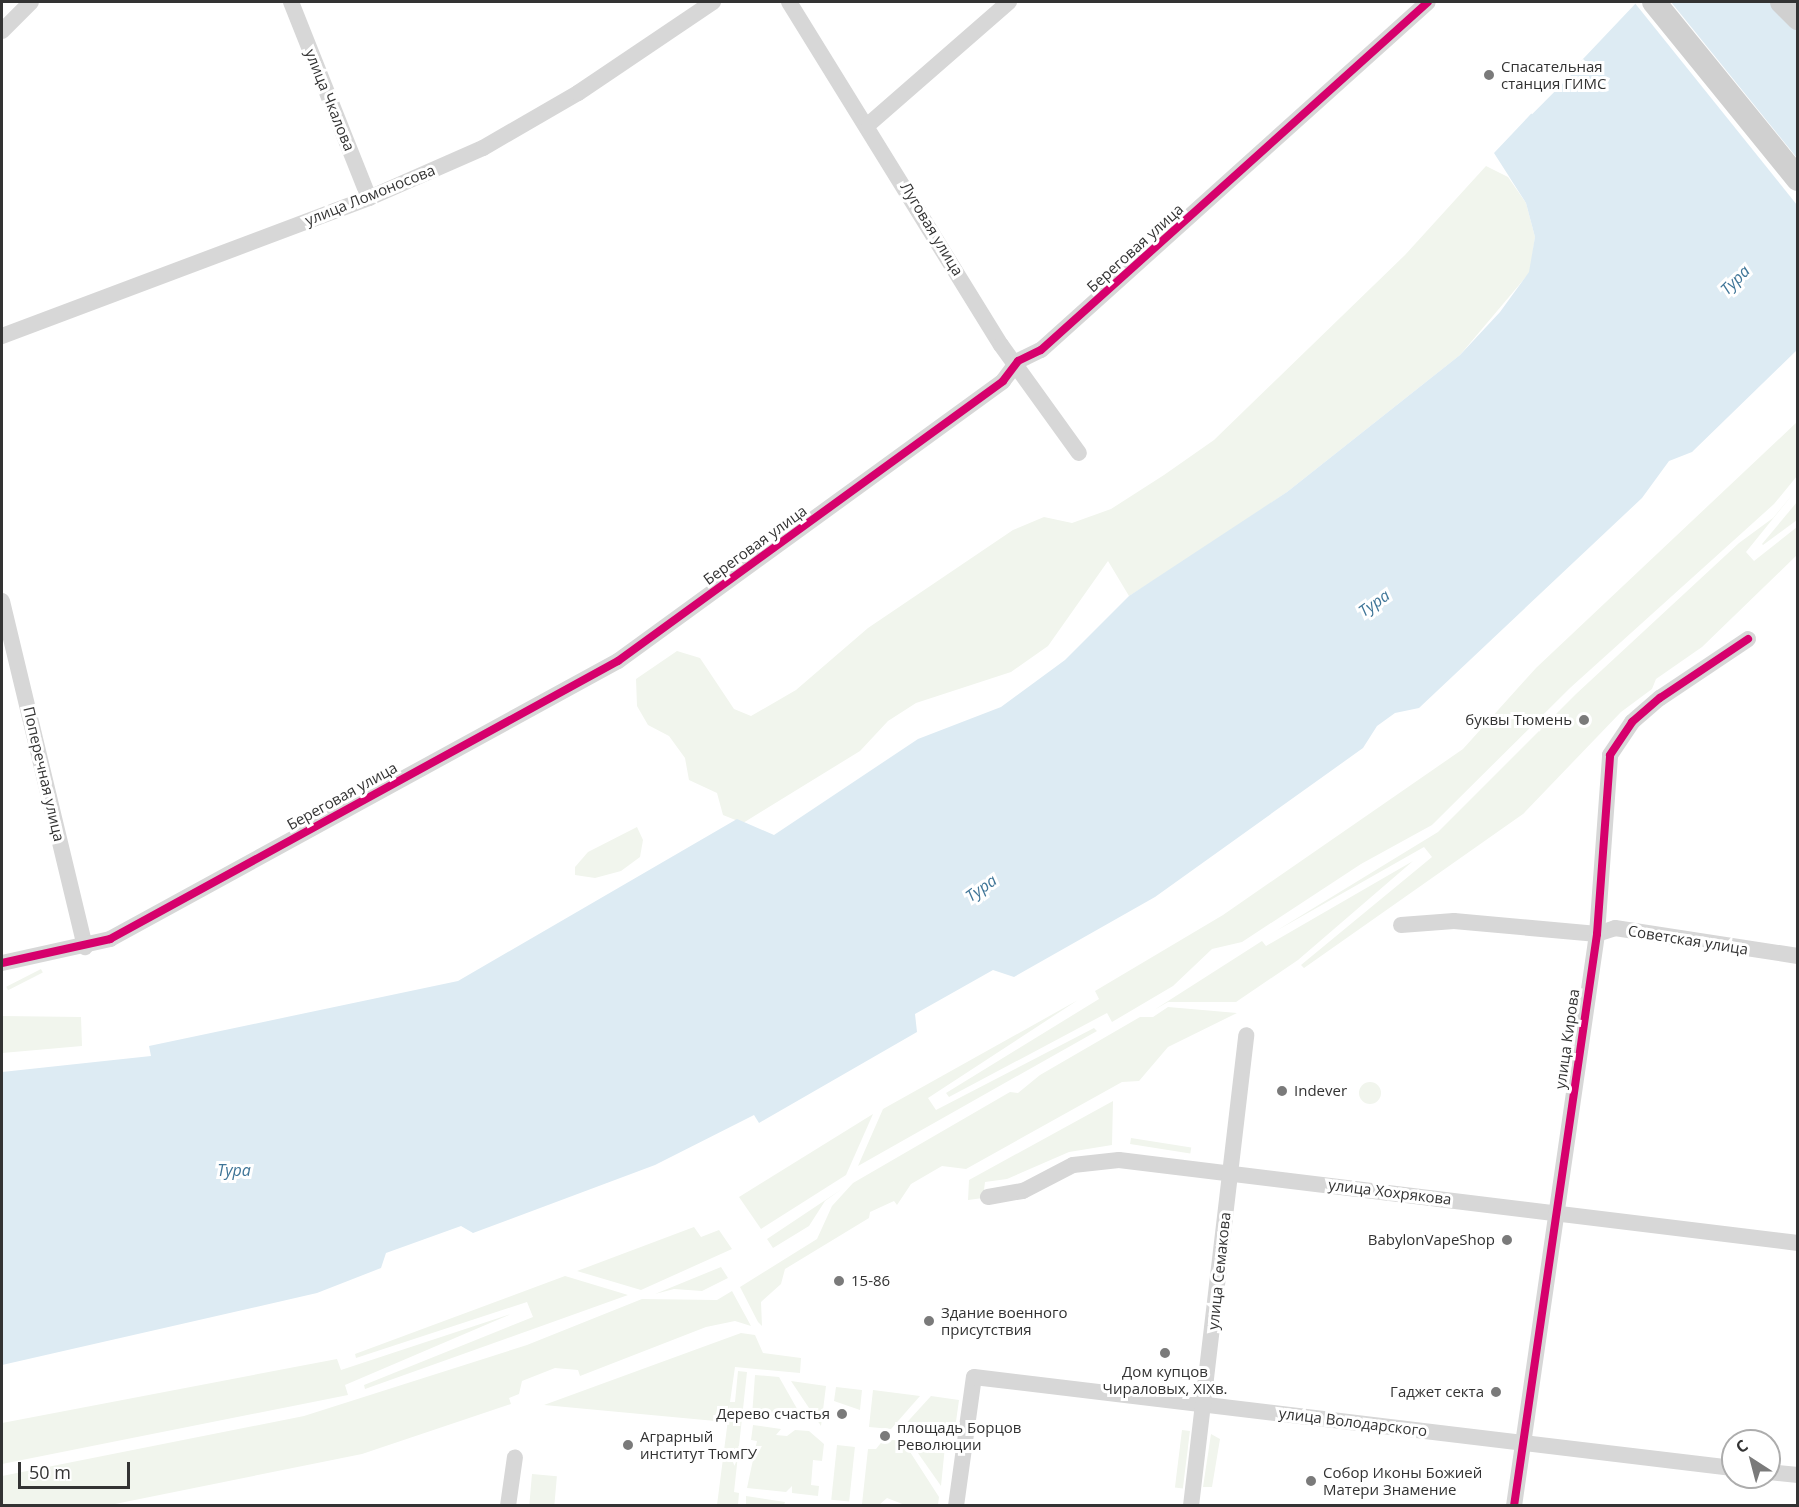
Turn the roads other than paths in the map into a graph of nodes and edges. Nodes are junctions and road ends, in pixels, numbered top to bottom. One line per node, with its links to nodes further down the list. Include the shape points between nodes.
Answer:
1 (31, 2): 10 (street)
2 (291, 2): 13 (street, улица Чкалова)
3 (713, 2): 13 (street, улица Ломоносова, via 578,93 502,137)
4 (789, 2): 11 (street, Луговая улица)
5 (1009, 2): 11 (street)
6 (1428, 2): 15 (street, Береговая улица, via 1041,351)
7 (1654, 2): 12 (main road)
8 (1782, 2): 9 (main road)
9 (1797, 18)
10 (2, 31)
11 (869, 124): 15 (street, Луговая улица, via 1001,345)
12 (1797, 179)
13 (369, 198): 14 (street, улица Ломоносова)
14 (2, 336)
15 (1018, 361): 16 (street, Луговая улица, via 1025,381); 22 (street, Береговая улица, via 1003,381 618,661 110,939)
16 (1079, 453)
17 (2, 601): 19 (street, Поперечная улица)
18 (1748, 639): 21 (street, улица Кирова, via 1660,698 1618,740 1610,755)
19 (9, 662): 22 (street, Поперечная улица)
20 (1401, 925): 21 (street, Советская улица, via 1454,921)
21 (1597, 934): 23 (street, Советская улица, via 1615,928); 28 (street, улица Кирова)
22 (85, 947): 24 (street, Береговая улица)
23 (1797, 956)
24 (2, 963)
25 (1246, 1035): 26 (street, улица Семакова)
26 (1230, 1173): 27 (street, улица Хохрякова, via 1119,1160 1073,1165 1023,1191); 28 (street, улица Хохрякова); 30 (street, улица Семакова)
27 (988, 1197)
28 (1557, 1212): 29 (street, улица Хохрякова); 31 (street, улица Кирова)
29 (1797, 1243)
30 (1204, 1404): 31 (street, улица Володарского); 37 (street, улица Володарского, via 974,1377); 38 (street, улица Семакова)
31 (1522, 1442): 33 (street, улица Володарского); 39 (street, улица Кирова)
32 (515, 1457): 36 (street)
33 (1721, 1467)
34 (1781, 1474): 35 (street)
35 (1797, 1476)
36 (508, 1506)
37 (956, 1506)
38 (1191, 1506)
39 (1514, 1506)

